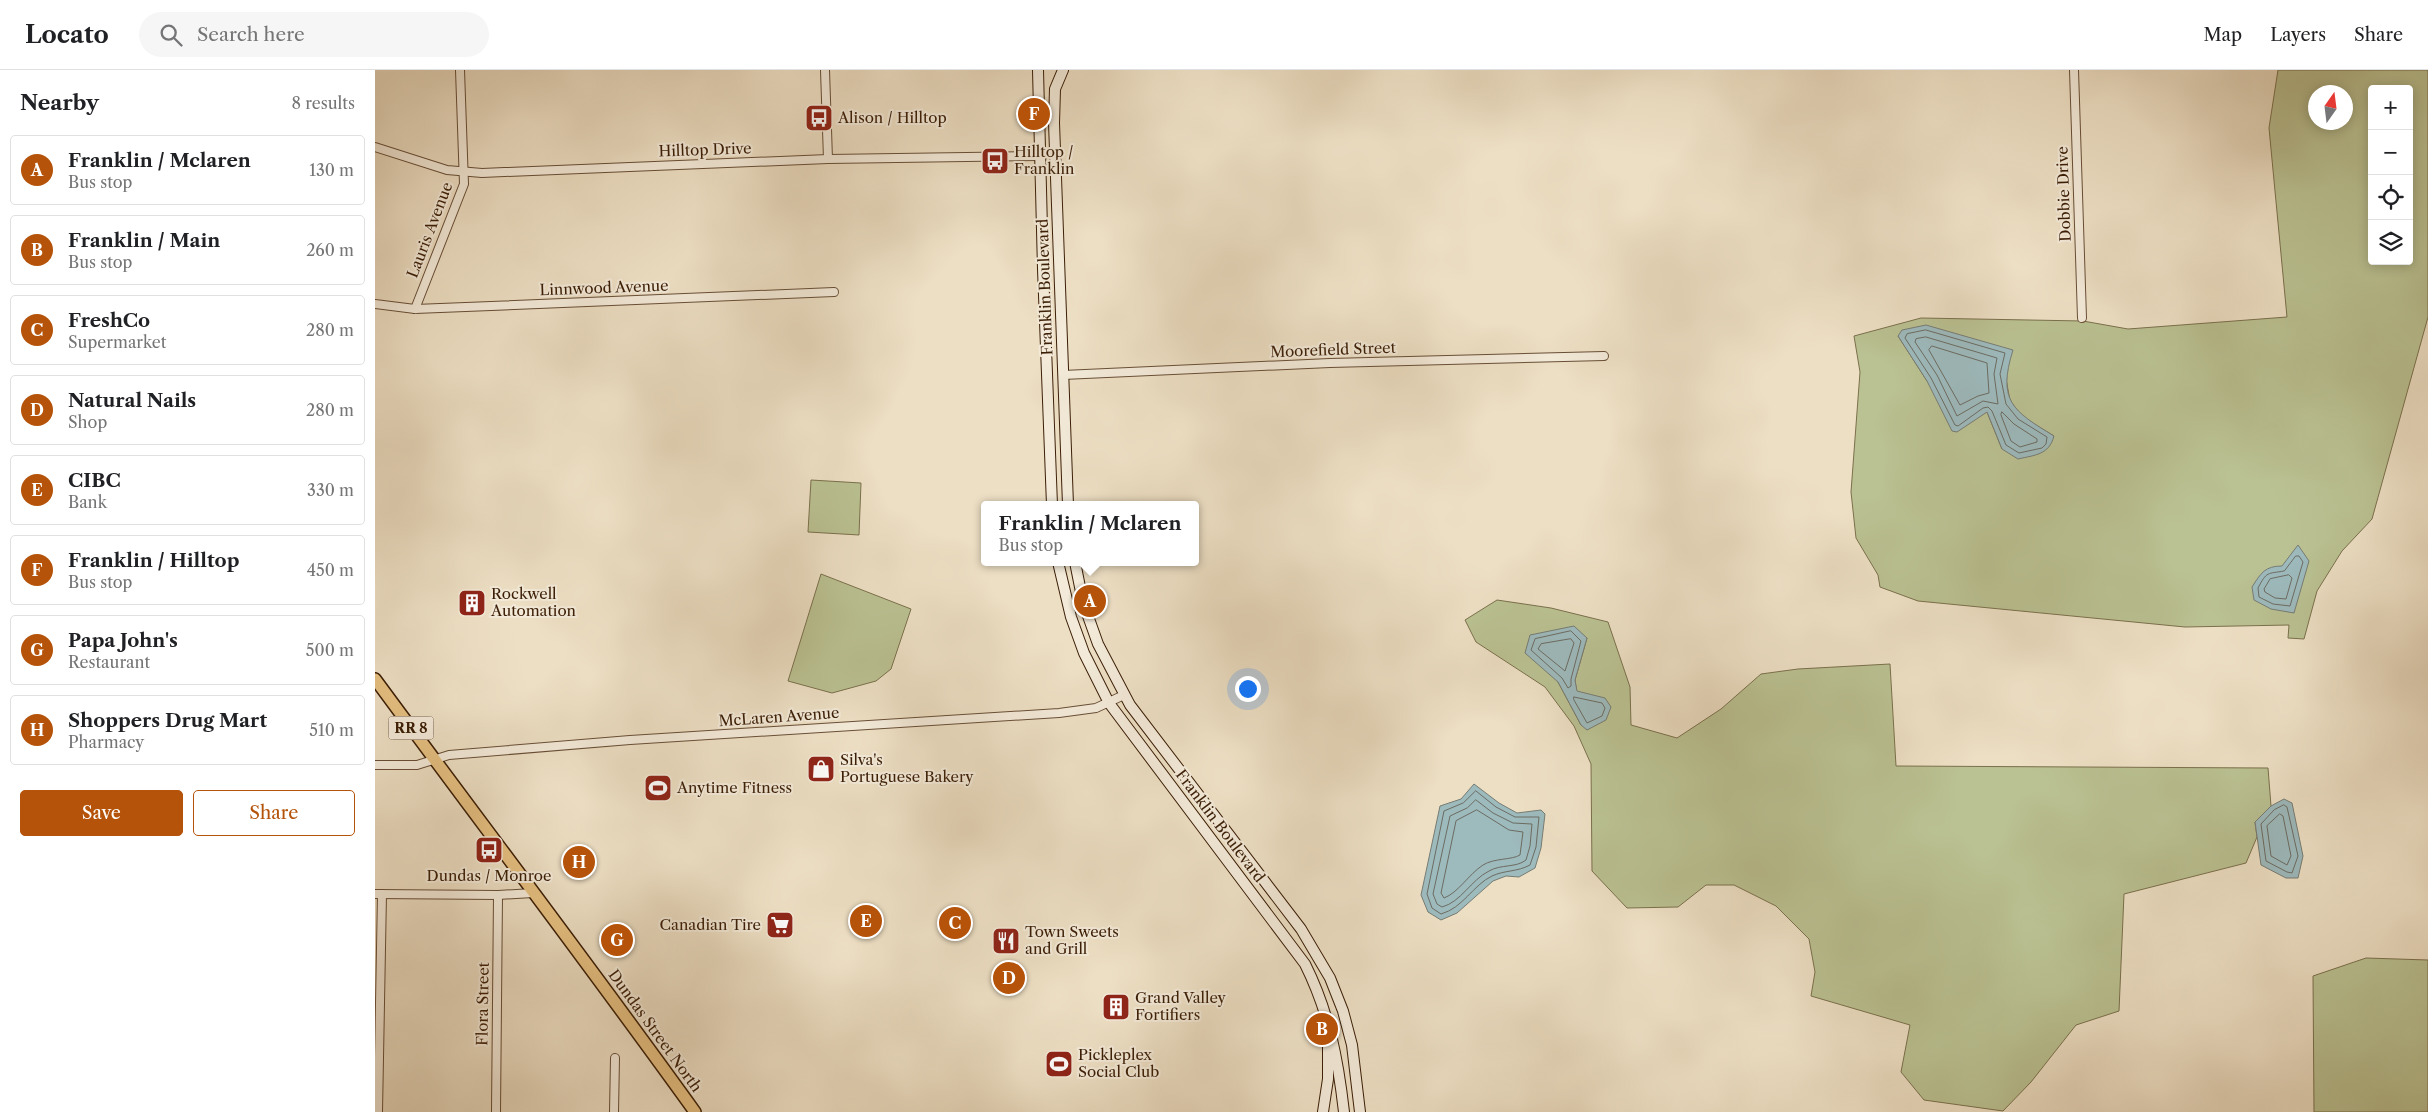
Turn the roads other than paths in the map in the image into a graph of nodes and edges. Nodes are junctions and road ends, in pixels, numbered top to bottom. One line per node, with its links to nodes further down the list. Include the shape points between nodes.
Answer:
1 (460, 70): 9 (street, Lauris Avenue)
2 (825, 70): 8 (street)
3 (1038, 70): 7 (main road, Franklin Boulevard)
4 (1063, 70): 15 (main road, Franklin Boulevard, via 1055,89 1054,123)
5 (2074, 70): 13 (street, Dobbie Drive)
6 (375, 147): 9 (street, Hilltop Drive, via 447,170)
7 (1040, 156): 8 (street, Hilltop Drive); 16 (main road, Franklin Boulevard)
8 (827, 159): 9 (street, Hilltop Drive)
9 (465, 172): 12 (street, Lauris Avenue)
10 (833, 292): 12 (street, Linnwood Avenue)
11 (375, 304): 12 (street, Linnwood Avenue)
12 (415, 309)
13 (2082, 318)
14 (1604, 356): 15 (street, Moorefield Street, via 1330,363)
15 (1063, 375): 17 (main road, Franklin Boulevard)
16 (1052, 501)
17 (1068, 501)
18 (1059, 566): 22 (main road, Franklin Boulevard, via 1084,653)
19 (1076, 566): 21 (main road, Franklin Boulevard, via 1083,602 1098,644)
20 (375, 678): 23 (main road, Dundas Street North / RR 8)
21 (1124, 695): 22 (street, McLaren Avenue); 36 (main road, Franklin Boulevard, via 1316,953 1343,1011 1352,1045)
22 (1109, 703): 23 (street, McLaren Avenue, via 1059,713 638,739 449,755); 28 (main road, Franklin Boulevard, via 1305,964)
23 (434, 760): 24 (street, McLaren Avenue, via 417,765); 25 (main road, Dundas Street North / RR 8)
24 (375, 765)
25 (533, 893): 27 (street); 30 (main road, Dundas Street North / RR 8, via 606,988)
26 (378, 894): 27 (street); 31 (street)
27 (498, 895): 32 (street, Flora Street)
28 (1329, 1021): 34 (main road, via 1328,1079); 35 (main road, Franklin Boulevard, via 1338,1060)
29 (615, 1058): 33 (street)
30 (689, 1109)
31 (378, 1112)
32 (496, 1112)
33 (614, 1112)
34 (1323, 1112)
35 (1344, 1112)
36 (1360, 1112)

